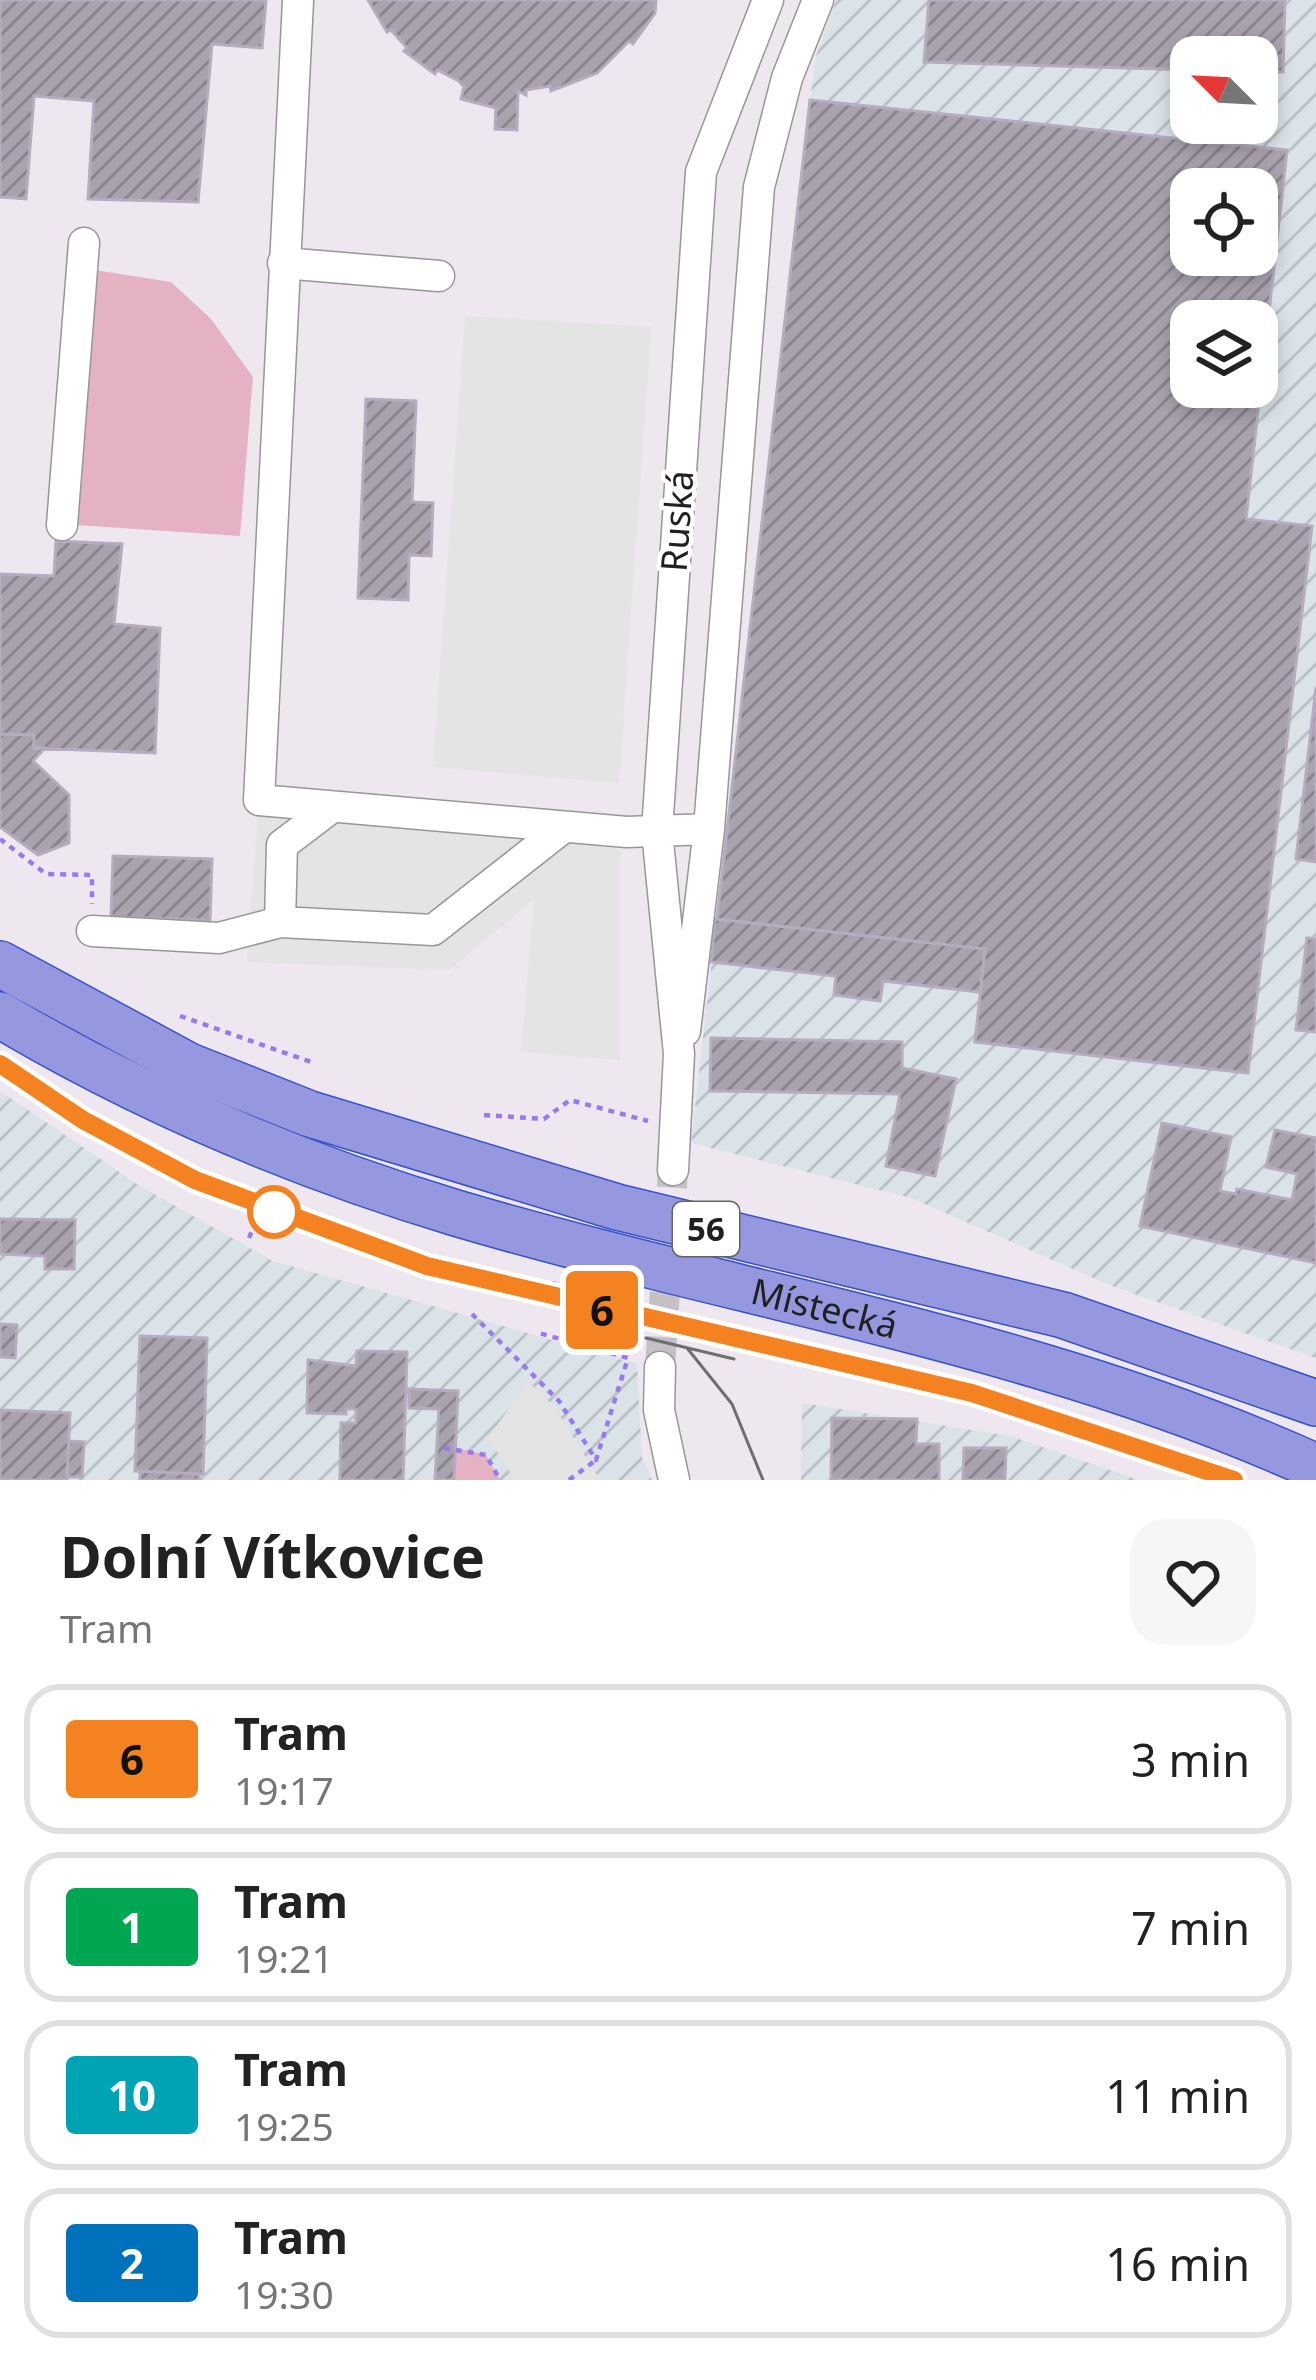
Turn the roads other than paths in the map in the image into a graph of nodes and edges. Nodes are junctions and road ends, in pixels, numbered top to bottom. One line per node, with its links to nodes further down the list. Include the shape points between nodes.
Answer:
1 (298, 0): 5 (street)
2 (768, 0): 11 (street, Ruská, via 701,172)
3 (818, 0): 10 (street, Ruská, via 787,78 759,187)
4 (84, 243): 7 (street)
5 (283, 262): 6 (street); 8 (street, via 259,800)
6 (440, 276)
7 (62, 525)
8 (332, 807): 9 (street); 12 (street, via 282,845)
9 (563, 827): 11 (street); 12 (street, via 434,930)
10 (709, 829): 11 (street); 16 (street, Ruská, via 692,1003)
11 (642, 832): 16 (street, Ruská)
12 (280, 922): 13 (street, via 219,938)
13 (92, 932)
14 (0, 964): 19 (highway, Místecká / 56, via 189,1066 310,1114 617,1208 1063,1315)
15 (0, 1015): 20 (highway, Místecká / 56, via 175,1108 348,1178 1055,1369 1161,1402)
16 (679, 1054): 17 (street, Ruská)
17 (673, 1171)
18 (660, 1367): 21 (street, via 659,1410)
19 (1316, 1403)
20 (1316, 1467)
21 (674, 1480)

